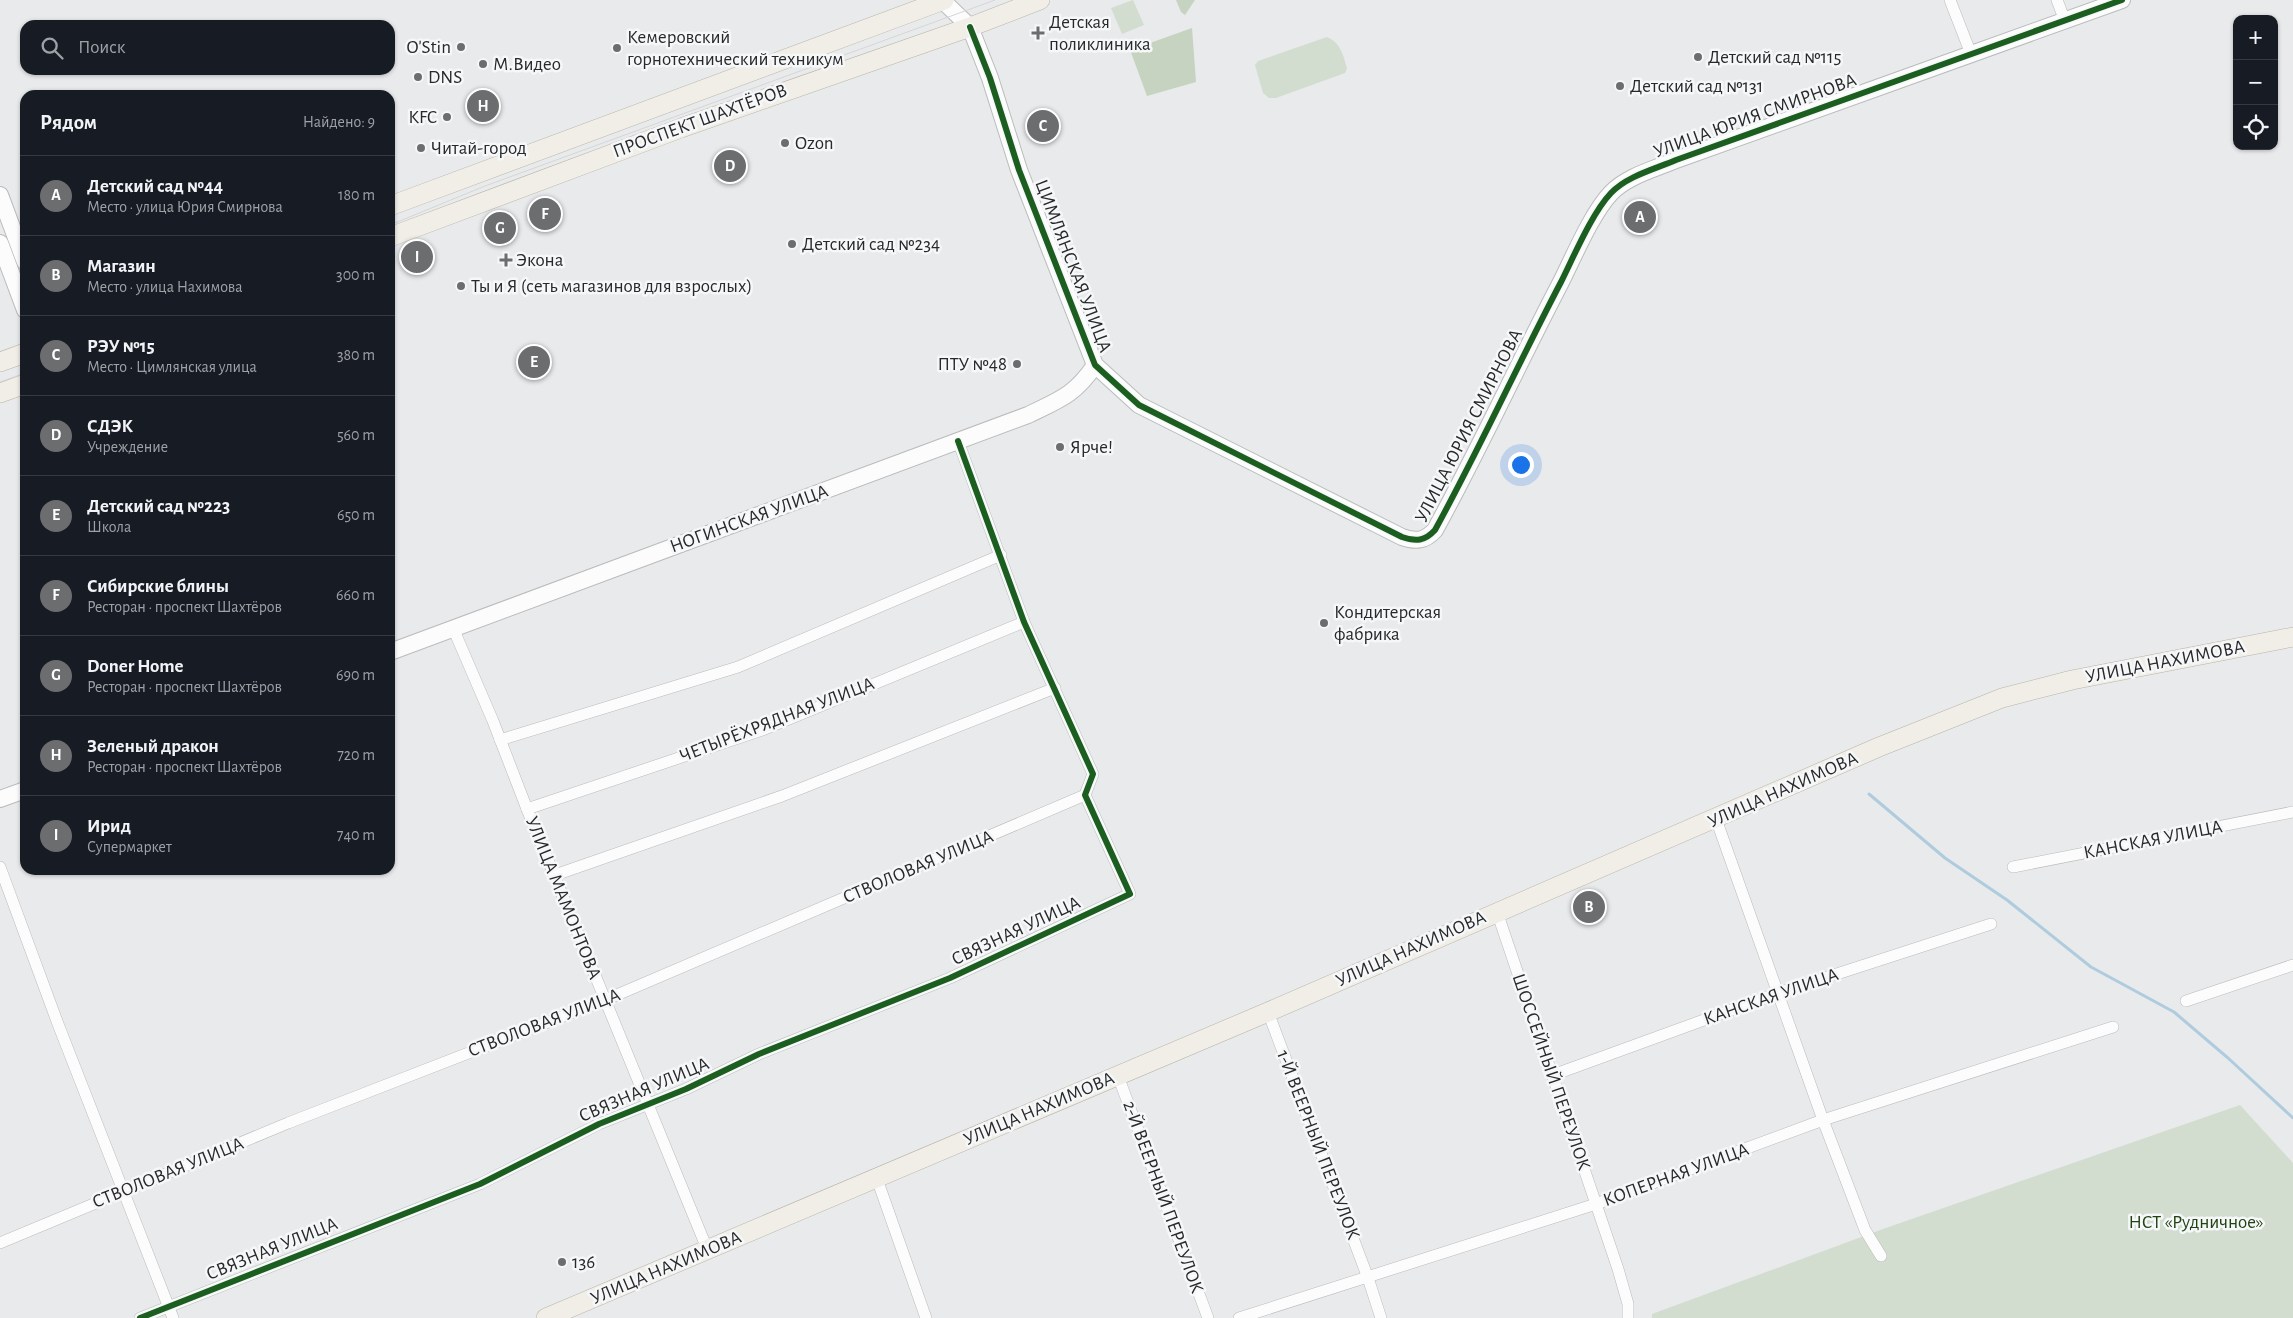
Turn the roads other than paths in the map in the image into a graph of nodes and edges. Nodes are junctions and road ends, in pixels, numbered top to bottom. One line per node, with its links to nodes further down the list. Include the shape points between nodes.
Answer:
1 (943, 0): 7 (street, ЦИМЛЯНСКАЯ УЛИЦА); 10 (main road, ПРОСПЕКТ ШАХТЁРОВ)
2 (1040, 0): 7 (main road, ПРОСПЕКТ ШАХТЁРОВ)
3 (1950, 0): 8 (street)
4 (2057, 0): 6 (street)
5 (2122, 0): 6 (street, УЛИЦА ЮРИЯ СМИРНОВА)
6 (2065, 21): 8 (street, УЛИЦА ЮРИЯ СМИРНОВА)
7 (970, 27): 11 (main road, ПРОСПЕКТ ШАХТЁРОВ, via 681,128); 17 (street, ЦИМЛЯНСКАЯ УЛИЦА, via 1019,170)
8 (1971, 54): 21 (street, УЛИЦА ЮРИЯ СМИРНОВА, via 1676,160 1629,180 1612,192 1588,230 1435,530 1423,540)
9 (0, 195): 13 (street)
10 (395, 204)
11 (395, 235)
12 (0, 243): 14 (street)
13 (20, 249)
14 (20, 297)
15 (20, 355): 16 (main road)
16 (0, 362)
17 (1095, 365): 20 (street, НОГИНСКАЯ УЛИЦА, via 1079,388 1067,396 1028,415); 21 (street, ЦИМЛЯНСКАЯ УЛИЦА, via 1121,391 1161,417 1402,537)
18 (20, 386): 19 (main road)
19 (0, 393)
20 (958, 441): 22 (street); 24 (street, НОГИНСКАЯ УЛИЦА)
21 (1418, 540)
22 (1000, 555): 23 (street); 28 (street, via 738,667)
23 (1024, 622): 27 (street); 32 (street, ЧЕТЫРЁХРЯДНАЯ УЛИЦА, via 765,729)
24 (453, 628): 26 (street, НОГИНСКАЯ УЛИЦА); 28 (street, УЛИЦА МАМОНТОВА)
25 (2293, 637): 34 (main road, УЛИЦА НАХИМОВА, via 2072,680 2002,698 1879,747)
26 (395, 650)
27 (1055, 688): 30 (street, via 1092,774); 37 (street, via 782,796)
28 (500, 740): 32 (street, УЛИЦА МАМОНТОВА)
29 (20, 792): 31 (street)
30 (1085, 795): 42 (street, СТВОЛОВАЯ УЛИЦА); 48 (street, СВЯЗНАЯ УЛИЦА, via 1130,894 950,978 759,1054)
31 (0, 799)
32 (527, 809): 37 (street, УЛИЦА МАМОНТОВА)
33 (2293, 812): 36 (street, КАНСКАЯ УЛИЦА)
34 (1716, 819): 38 (main road, УЛИЦА НАХИМОВА); 41 (street)
35 (0, 867): 51 (street)
36 (2013, 867)
37 (555, 875): 42 (street, УЛИЦА МАМОНТОВА)
38 (1497, 912): 44 (main road, УЛИЦА НАХИМОВА); 46 (street, ШОССЕЙНЫЙ ПЕРЕУЛОК)
39 (1991, 924): 41 (street, КАНСКАЯ УЛИЦА)
40 (2293, 965): 43 (street)
41 (1778, 993): 46 (street, КАНСКАЯ УЛИЦА); 49 (street)
42 (605, 1000): 48 (street, УЛИЦА МАМОНТОВА); 51 (street, СТВОЛОВАЯ УЛИЦА)
43 (2186, 1001)
44 (1268, 1012): 47 (main road, УЛИЦА НАХИМОВА); 56 (street, 1-Й ВЕЕРНЫЙ ПЕРЕУЛОК)
45 (2112, 1027): 49 (street, КОПЕРНАЯ УЛИЦА)
46 (1553, 1075): 52 (street, ШОССЕЙНЫЙ ПЕРЕУЛОК)
47 (1118, 1076): 50 (main road, УЛИЦА НАХИМОВА); 61 (street, 2-Й ВЕЕРНЫЙ ПЕРЕУЛОК)
48 (648, 1104): 54 (street, УЛИЦА МАМОНТОВА); 57 (street, СВЯЗНАЯ УЛИЦА, via 599,1124 480,1184)
49 (1823, 1120): 52 (street, КОПЕРНАЯ УЛИЦА); 55 (street, via 1865,1230)
50 (877, 1179): 54 (main road, УЛИЦА НАХИМОВА); 60 (street)
51 (122, 1190): 53 (street, СТВОЛОВАЯ УЛИЦА); 57 (street)
52 (1596, 1204): 56 (street, КОПЕРНАЯ УЛИЦА); 64 (street, ШОССЕЙНЫЙ ПЕРЕУЛОК, via 1628,1304)
53 (0, 1244)
54 (708, 1251): 58 (main road, УЛИЦА НАХИМОВА)
55 (1881, 1256)
56 (1368, 1278): 62 (street, КОПЕРНАЯ УЛИЦА); 63 (street, 1-Й ВЕЕРНЫЙ ПЕРЕУЛОК)
57 (171, 1313): 59 (street, СВЯЗНАЯ УЛИЦА)
58 (556, 1316)
59 (140, 1318)
60 (926, 1318)
61 (1208, 1318)
62 (1239, 1318)
63 (1381, 1318)
64 (1628, 1318)

